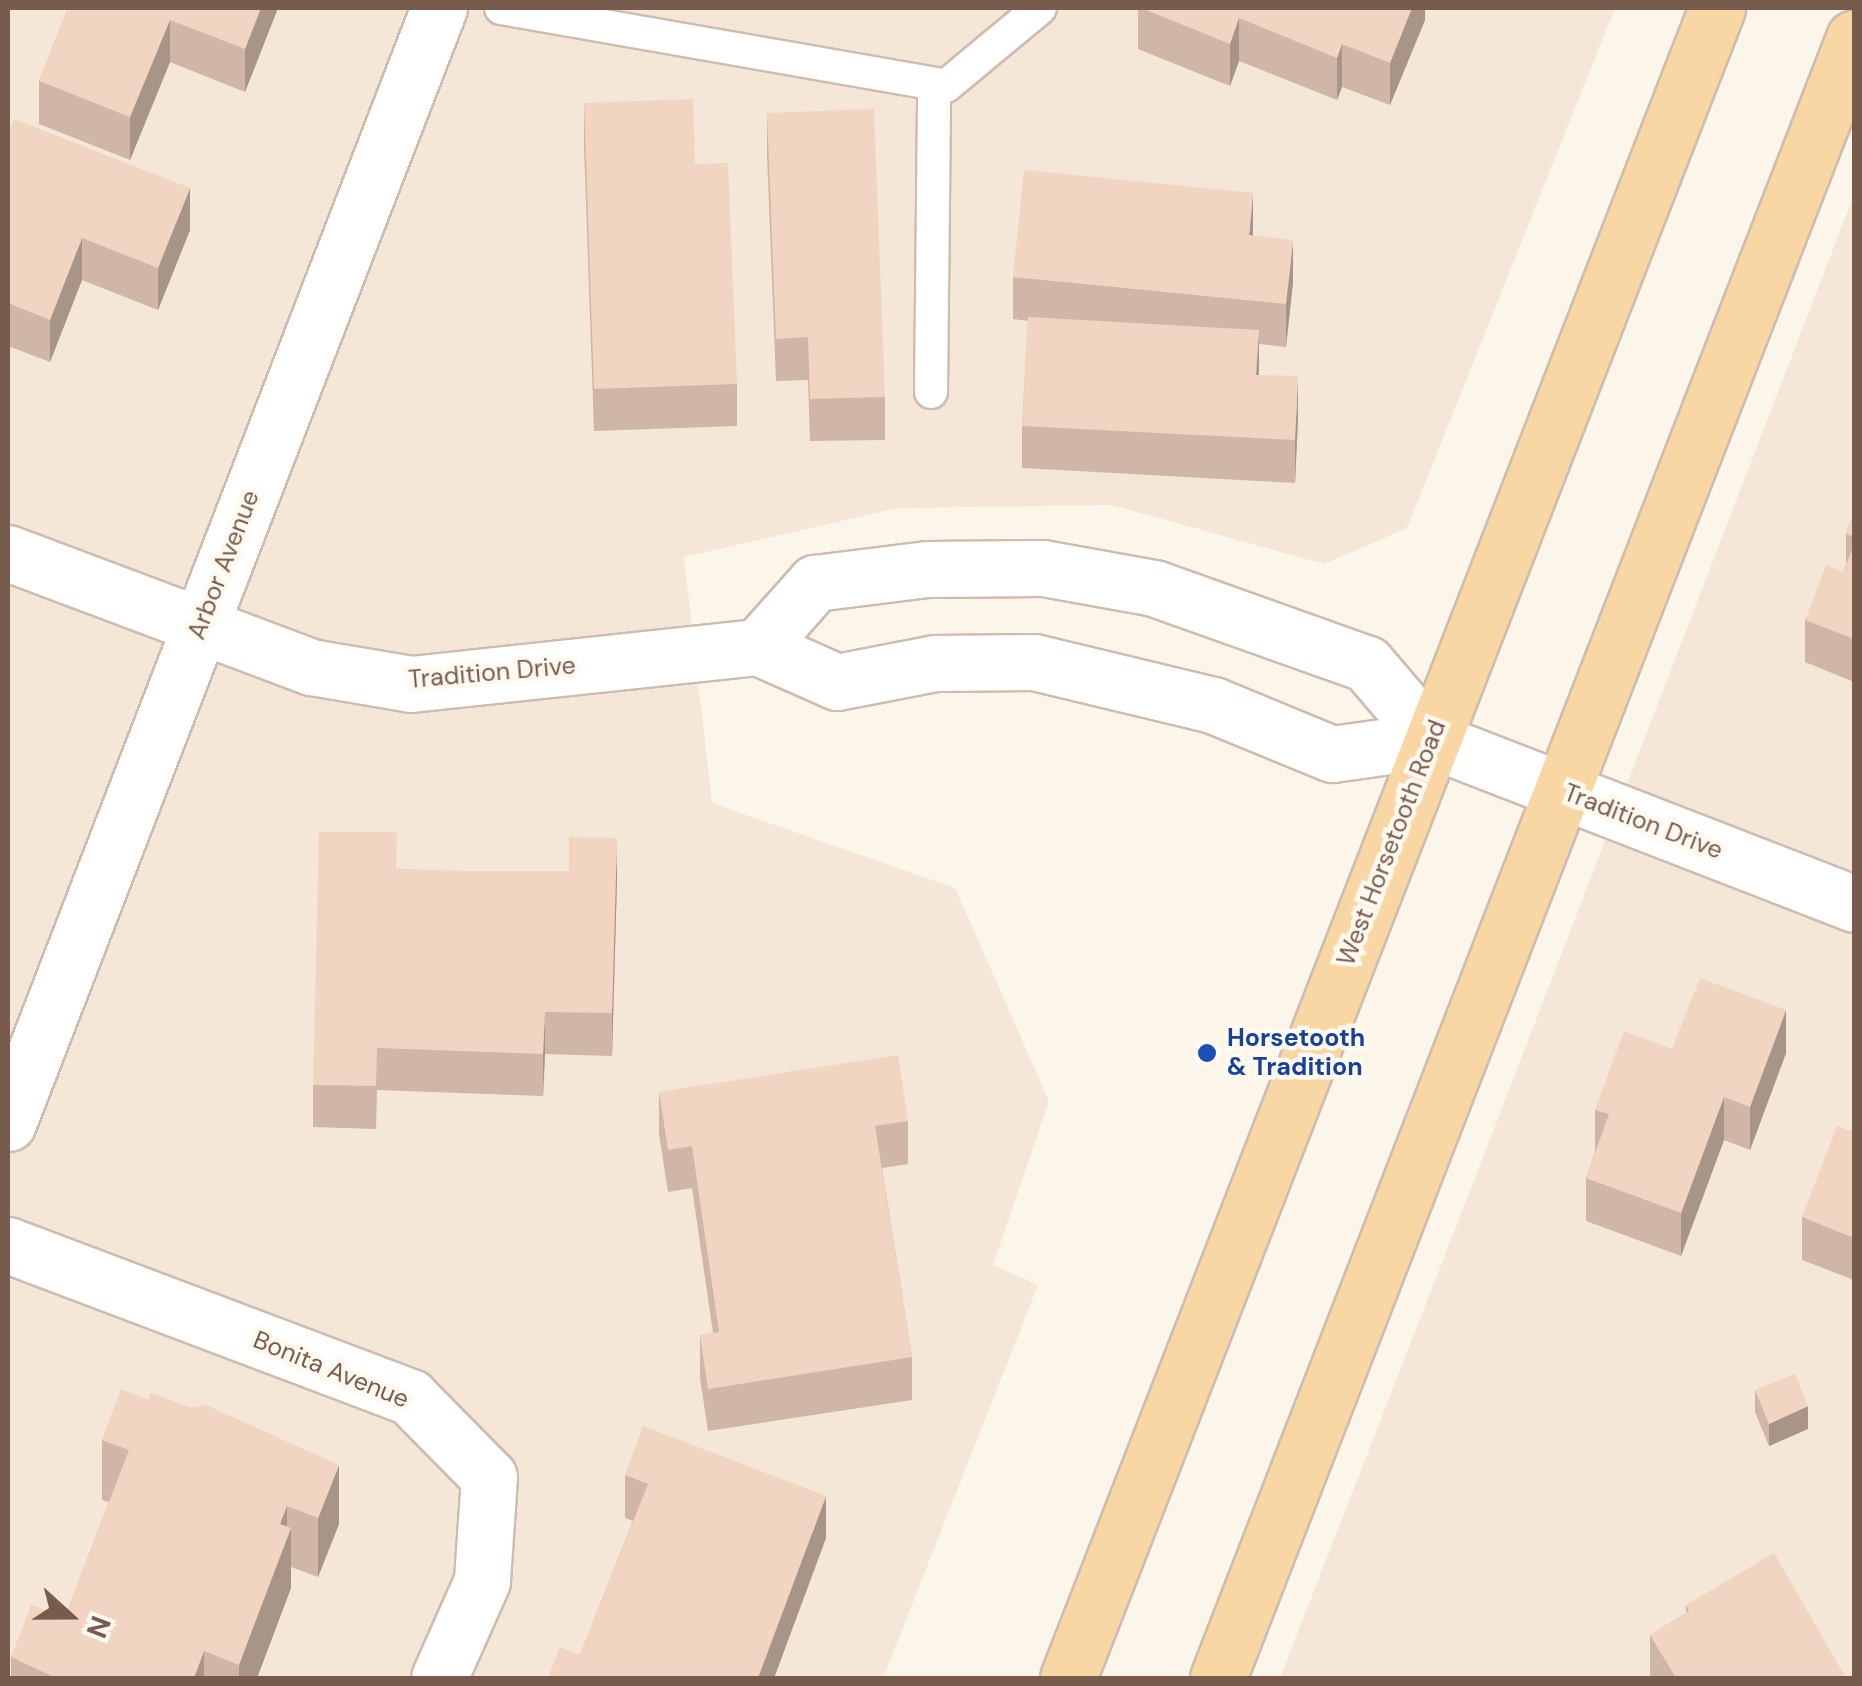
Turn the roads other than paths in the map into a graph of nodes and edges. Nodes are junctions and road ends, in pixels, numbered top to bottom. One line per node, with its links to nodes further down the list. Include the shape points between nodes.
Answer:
1 (439, 8): 9 (street, Arbor Avenue)
2 (501, 8): 6 (lane)
3 (1040, 8): 6 (lane, via 946,86)
4 (1717, 8): 11 (main road, West Horsetooth Road)
5 (1854, 38): 12 (main road)
6 (934, 84): 7 (lane)
7 (931, 392)
8 (8, 553): 9 (street, Tradition Drive)
9 (201, 625): 10 (street, Tradition Drive, via 312,667 410,684); 14 (street, Arbor Avenue)
10 (758, 647): 11 (street, Tradition Drive, via 837,682 936,663 1034,662 1213,705 1332,754); 11 (street, Tradition Drive, via 815,584 928,569 1043,568 1172,594 1367,664)
11 (1432, 740): 12 (street, Tradition Drive); 17 (main road, West Horsetooth Road)
12 (1561, 792): 13 (street, Tradition Drive); 18 (main road)
13 (1854, 904)
14 (8, 1123)
15 (8, 1245): 16 (street, Bonita Avenue, via 410,1397 463,1450 489,1477 482,1581)
16 (439, 1678)
17 (1068, 1678)
18 (1218, 1678)

